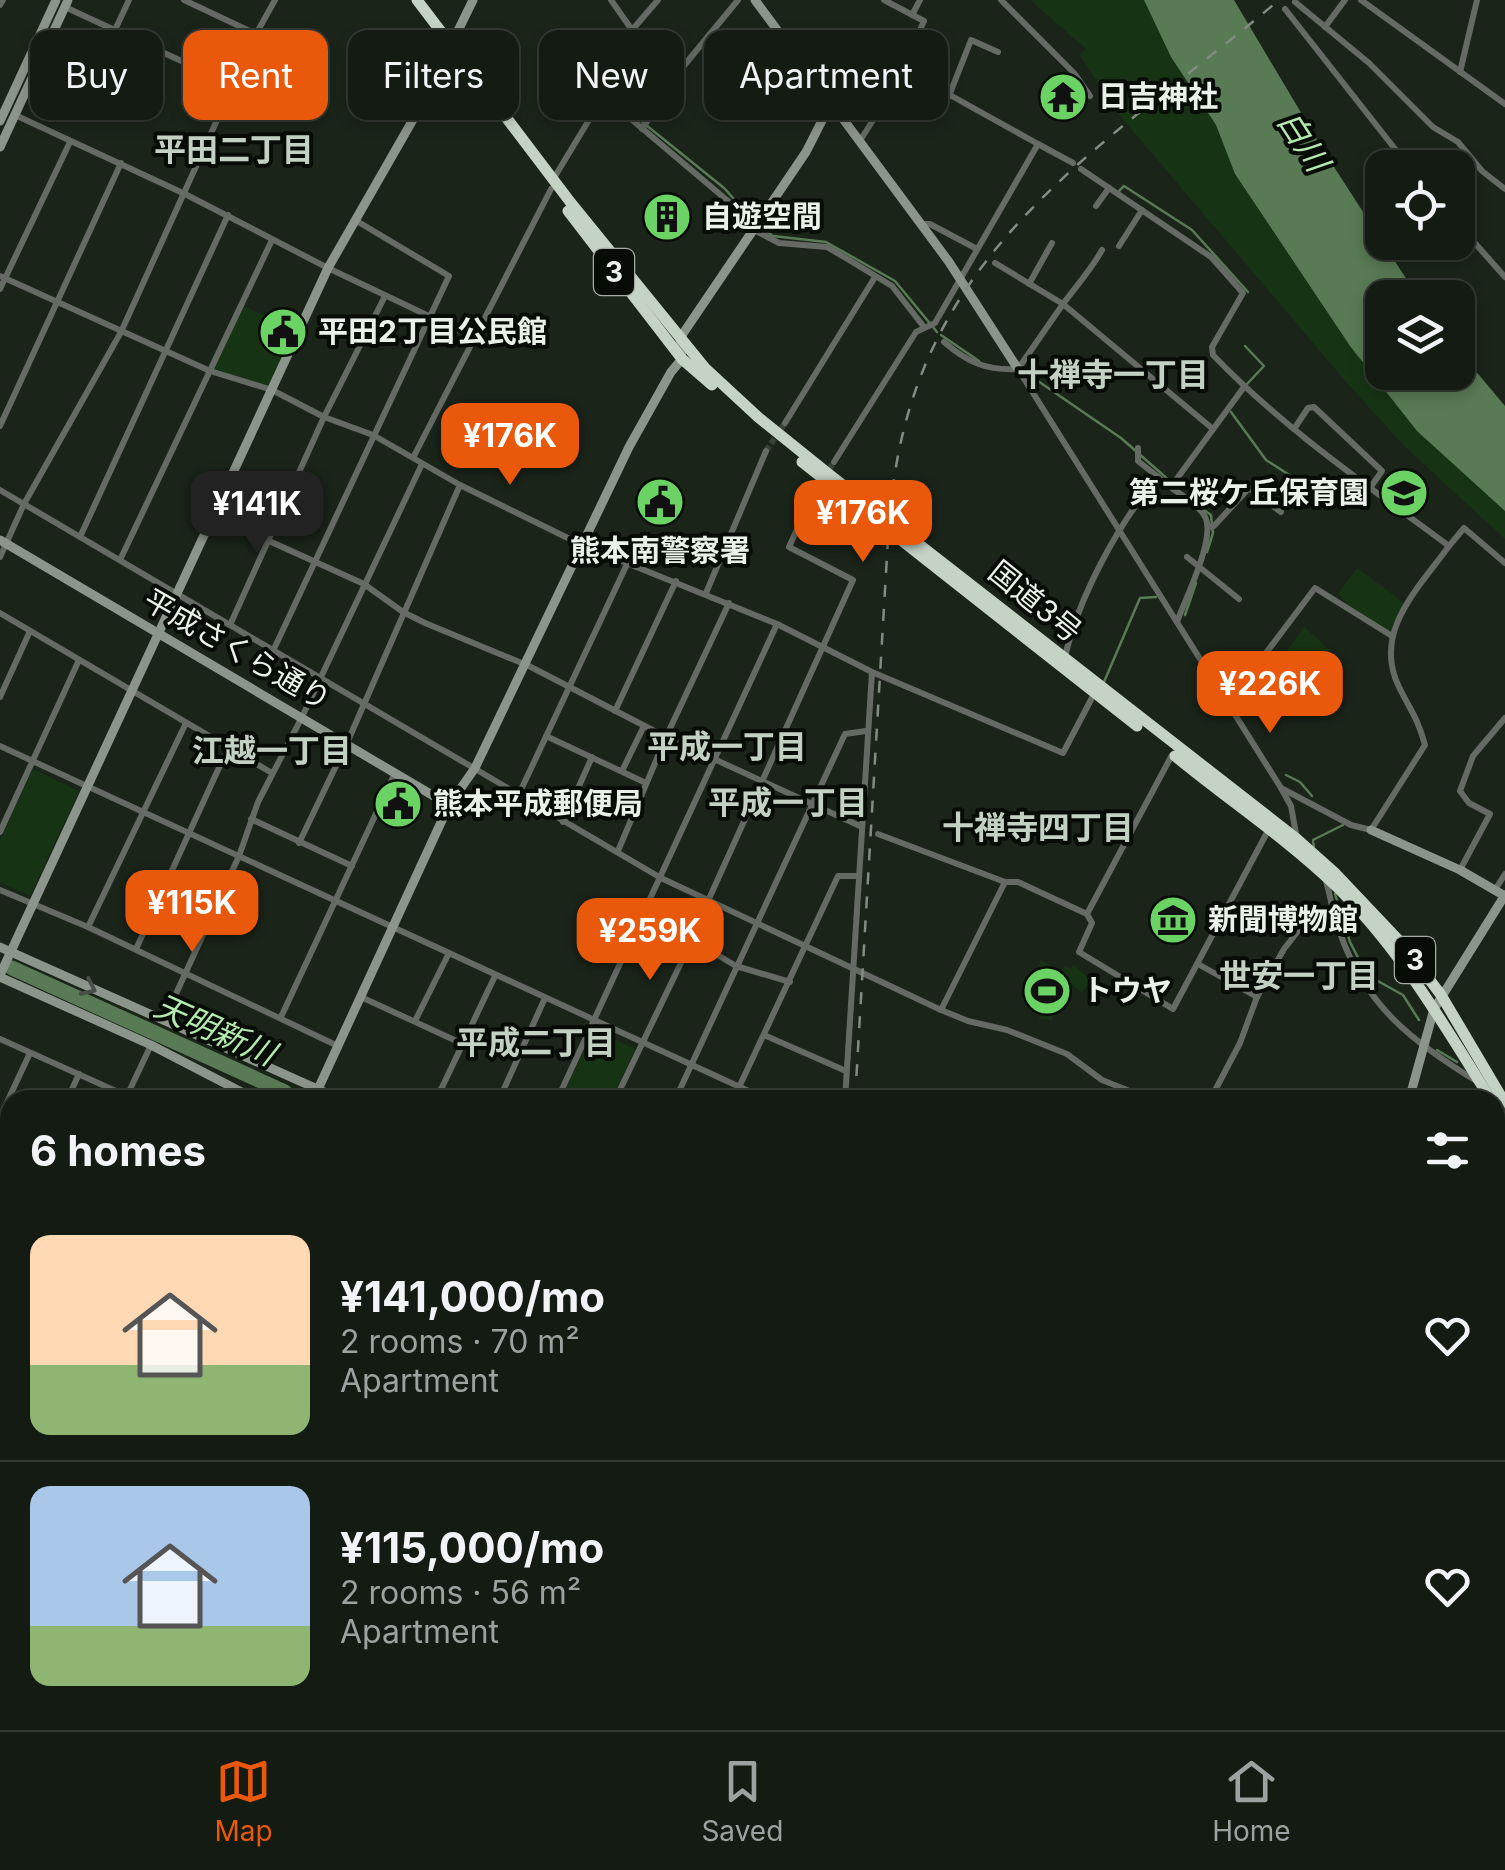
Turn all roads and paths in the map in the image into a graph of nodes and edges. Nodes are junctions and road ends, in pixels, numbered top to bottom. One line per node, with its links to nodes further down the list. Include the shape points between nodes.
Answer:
1 (129, 0): 23 (street)
2 (184, 0): 24 (street)
3 (275, 0): 25 (street)
4 (408, 0): 26 (highway, 国道3号 / 3)
5 (417, 0): 27 (highway, 国道3号 / 3)
6 (473, 0): 28 (street)
7 (611, 0): 29 (street)
8 (658, 0): 29 (street)
9 (738, 0): 47 (street)
10 (755, 0): 30 (street)
11 (884, 0): 20 (street)
12 (920, 0): 20 (street)
13 (1001, 0): 35 (street)
14 (1345, 0): 21 (street)
15 (1360, 0): 33 (street)
16 (1477, 0): 33 (street)
17 (60, 1): 22 (street); 37 (street)
18 (1295, 2): 21 (street)
19 (1285, 9): 52 (street)
20 (912, 15): 31 (street, via 924,22)
21 (1326, 27): 58 (street)
22 (111, 30)
23 (115, 30)
24 (248, 30)
25 (258, 30)
26 (434, 30)
27 (437, 30)
28 (460, 30)
29 (632, 30)
30 (778, 30)
31 (920, 30)
32 (998, 52): 34 (street, via 971,40)
33 (1460, 72): 36 (street)
34 (948, 96): 50 (street)
35 (1090, 96)
36 (1505, 104)
37 (7, 111): 46 (street); 49 (street); 51 (street)
38 (218, 120): 59 (street)
39 (411, 120): 63 (street)
40 (504, 120): 56 (highway, 国道3号 / 3)
41 (589, 120): 56 (street)
42 (632, 120): 47 (street)
43 (822, 120): 65 (street)
44 (846, 120): 48 (street)
45 (873, 120): 48 (street)
46 (0, 121)
47 (642, 130): 65 (street, via 736,207)
48 (861, 139): 64 (street)
49 (70, 142): 53 (street); 74 (street)
50 (1038, 144): 54 (street); 70 (street)
51 (0, 147)
52 (1396, 150)
53 (122, 163): 59 (street); 81 (street)
54 (1073, 164)
55 (1081, 169): 57 (street)
56 (552, 184): 86 (street); 87 (highway, 国道3号 / 3); 90 (highway, 国道3号 / 3)
57 (1109, 188): 60 (street); 61 (street)
58 (1505, 189)
59 (185, 194): 62 (street); 85 (street)
60 (1096, 206)
61 (1142, 210): 69 (street); 93 (street, via 1212,257 1243,293 1212,348)
62 (228, 215): 66 (street); 89 (street)
63 (355, 220): 73 (street); 83 (street, via 448,276)
64 (921, 224): 70 (street); 77 (street)
65 (754, 230): 75 (street, via 779,243 827,247); 87 (street)
66 (272, 240): 73 (street); 92 (street)
67 (1052, 243): 78 (street)
68 (1475, 243): 76 (street)
69 (1120, 246)
70 (977, 250): 77 (street)
71 (1102, 250): 82 (street)
72 (996, 263): 78 (street)
73 (328, 268): 80 (street); 94 (street)
74 (2, 277): 79 (street); 81 (street)
75 (875, 277): 84 (street); 96 (street)
76 (1505, 277)
77 (960, 279): 84 (street); 91 (street)
78 (1030, 284): 82 (street)
79 (0, 289)
80 (385, 296): 83 (street); 95 (street)
81 (58, 304): 85 (street); 97 (street)
82 (1063, 304): 91 (street); 98 (street)
83 (429, 318): 86 (street); 100 (street)
84 (929, 326): 104 (street, via 916,332)
85 (120, 332): 89 (street); 112 (street)
86 (475, 338): 103 (street)
87 (680, 338): 90 (street); 113 (highway, 国道3号 / 3, via 732,394)
88 (944, 342): 91 (street, via 964,360)
89 (166, 350): 92 (street); 118 (street)
90 (682, 359): 113 (highway, 国道3号 / 3); 121 (street)
91 (1018, 369): 117 (street)
92 (210, 371): 94 (street); 126 (street)
93 (1244, 387): 98 (street); 99 (street)
94 (272, 390): 95 (street); 115 (street)
95 (324, 417): 100 (street); 119 (street)
96 (785, 423)
97 (0, 426)
98 (1213, 429): 109 (street)
99 (1294, 429): 108 (street); 108 (street, via 1314,407 1382,471)
100 (372, 436): 103 (street); 127 (street)
101 (1138, 448): 106 (street, via 1138,461)
102 (766, 450): 133 (street)
103 (414, 456): 105 (street)
104 (834, 462)
105 (422, 464): 107 (street); 132 (street)
106 (1158, 477): 109 (street); 117 (street)
107 (460, 485): 121 (street); 138 (street)
108 (1370, 488): 123 (street)
109 (1173, 489): 116 (street, via 1204,514)
110 (0, 490): 112 (street)
111 (814, 492): 145 (street, via 789,547 854,580)
112 (24, 504): 118 (street); 120 (street)
113 (861, 504): 122 (highway, 国道3号 / 3)
114 (1281, 512): 116 (street, via 1248,488)
115 (214, 516): 119 (street); 134 (street)
116 (1209, 527): 130 (street)
117 (1120, 531): 139 (street); 147 (street, via 1082,598)
118 (80, 537): 126 (street)
119 (268, 541): 127 (street); 141 (street)
120 (3, 542): 124 (street); 143 (street, 平成さくら通り)
121 (580, 544): 128 (street); 149 (street)
122 (914, 545): 147 (highway, 国道3号 / 3); 154 (highway, 国道3号 / 3)
123 (1449, 546): 129 (street, via 1464,528); 144 (street, via 1405,606)
124 (0, 557)
125 (1187, 557): 130 (street)
126 (120, 560): 134 (street)
127 (316, 562): 132 (street); 146 (street)
128 (628, 562): 131 (street); 152 (street)
129 (1505, 563)
130 (1199, 564): 135 (street); 139 (street)
131 (676, 582): 133 (street); 158 (street)
132 (364, 584): 138 (street); 151 (street)
133 (706, 593): 136 (street)
134 (177, 594): 141 (street); 143 (street)
135 (1239, 598)
136 (728, 603): 140 (street); 165 (street)
137 (0, 612): 142 (street)
138 (403, 612): 149 (street); 157 (street)
139 (1178, 622): 156 (street)
140 (777, 624): 145 (street); 171 (street)
141 (230, 626): 146 (street)
142 (30, 630): 148 (street); 155 (street)
143 (159, 634): 153 (street); 159 (street, 平成さくら通り)
144 (1392, 636): 156 (street, via 1315,588); 189 (street, via 1396,678 1426,746)
145 (824, 647): 150 (street); 177 (street)
146 (272, 651): 151 (street)
147 (1065, 659): 188 (highway, 国道3号 / 3)
148 (79, 660): 153 (street); 172 (street)
149 (524, 664): 152 (street); 173 (street)
150 (872, 672): 154 (street, via 1062,753); 163 (street)
151 (320, 679): 157 (street); 159 (street)
152 (569, 686): 158 (street); 164 (street)
153 (132, 692): 161 (street); 179 (street)
154 (1094, 693): 169 (highway, 国道3号 / 3)
155 (0, 697)
156 (1229, 702): 180 (street)
157 (363, 706): 166 (street); 173 (street)
158 (615, 711): 162 (street)
159 (302, 717): 166 (street, 平成さくら通り); 176 (street)
160 (1505, 718): 198 (street, via 1466,770 1462,797 1490,814)
161 (186, 724): 168 (street); 184 (street)
162 (644, 726): 165 (street); 174 (street)
163 (866, 731): 182 (street, via 845,734); 187 (street)
164 (546, 736): 170 (street); 181 (street)
165 (666, 737): 171 (street); 178 (street)
166 (347, 743): 175 (street, 平成さくら通り); 193 (street)
167 (0, 746): 172 (street)
168 (228, 748): 176 (street); 191 (street)
169 (1173, 754): 188 (highway, 国道3号 / 3); 211 (street)
170 (592, 757): 174 (street); 186 (street)
171 (716, 758): 177 (street); 202 (street)
172 (32, 761): 179 (street); 190 (street)
173 (475, 768): 181 (street); 183 (street)
174 (622, 771): 178 (street)
175 (396, 772): 183 (street, 平成さくら通り); 197 (street)
176 (272, 773): 185 (street)
177 (763, 780): 182 (street); 206 (street)
178 (646, 783): 195 (street)
179 (87, 786): 184 (street); 208 (street)
180 (1281, 788): 189 (street); 194 (street, via 1291,806)
181 (520, 794): 186 (street)
182 (811, 802): 187 (street); 212 (street)
183 (449, 804): 214 (street)
184 (141, 812): 191 (street); 213 (street)
185 (250, 818): 193 (street); 196 (street)
186 (564, 822): 195 (street)
187 (860, 826): 201 (street)
188 (1271, 826): 194 (highway, 国道3号 / 3); 221 (street)
189 (1372, 830): 198 (street)
190 (0, 832)
191 (189, 833): 196 (street); 218 (street)
192 (878, 834): 203 (street)
193 (299, 843): 197 (street)
194 (1295, 844): 200 (highway, 国道3号 / 3); 228 (highway, 国道3号 / 3, via 1381,921)
195 (618, 852): 202 (street)
196 (238, 856): 207 (street); 224 (street)
197 (352, 866): 207 (street)
198 (1460, 870): 205 (street)
199 (1505, 874): 205 (street)
200 (1324, 875): 209 (street); 233 (highway, 国道3号 / 3, via 1380,933)
201 (857, 876): 217 (street, via 838,876); 223 (street)
202 (661, 878): 206 (street); 210 (street)
203 (1006, 882): 211 (street); 232 (street)
204 (0, 890): 208 (street)
205 (1502, 894): 228 (street)
206 (708, 901): 212 (street)
207 (335, 902): 214 (street); 234 (street)
208 (32, 904): 213 (street); 219 (street)
209 (1332, 909): 230 (street, via 1302,926); 244 (street, via 1370,992)
210 (645, 912): 215 (street); 235 (street)
211 (1087, 914): 221 (street, via 1092,922 1078,952 1173,1010)
212 (755, 924): 217 (street); 222 (street)
213 (88, 927): 218 (street)
214 (392, 928): 220 (street); 229 (street)
215 (692, 940): 222 (street); 240 (street)
216 (0, 947): 219 (street)
217 (806, 947): 223 (street); 227 (street)
218 (136, 950): 224 (street)
219 (10, 955): 225 (street); 237 (street, one-way to 237)
220 (448, 955): 226 (street); 236 (street)
221 (1198, 964): 230 (street)
222 (736, 966): 227 (street); 246 (street)
223 (851, 969): 232 (street); 247 (street)
224 (185, 972): 234 (street); 237 (street)
225 (0, 975): 242 (street)
226 (495, 976): 231 (street); 241 (street)
227 (790, 982): 238 (street)
228 (1441, 994): 233 (street); 270 (highway, 国道3号 / 3)
229 (360, 996): 236 (street); 243 (street)
230 (1256, 996): 267 (street)
231 (544, 998): 235 (street); 259 (street)
232 (941, 1010): 266 (street, via 1068,1054)
233 (1434, 1010): 244 (street); 249 (highway, 国道3号 / 3)
234 (280, 1017): 243 (street)
235 (594, 1020): 240 (street); 260 (street)
236 (415, 1021): 241 (street)
237 (163, 1022): 251 (street)
238 (764, 1035): 247 (street); 250 (street)
239 (0, 1039): 245 (street)
240 (642, 1042): 246 (street); 261 (street)
241 (462, 1044): 252 (street)
242 (151, 1045): 256 (street); 257 (street)
243 (338, 1046): 251 (street)
244 (1422, 1048): 249 (street); 268 (street)
245 (30, 1053): 248 (street); 253 (street)
246 (691, 1065): 250 (street); 262 (street)
247 (846, 1071): 265 (street)
248 (80, 1074): 254 (street); 255 (street)
249 (1482, 1085): 269 (highway, 国道3号 / 3)
250 (739, 1087): 263 (street); 264 (street)
251 (318, 1088): 258 (street)
252 (441, 1089)
253 (12, 1090)
254 (72, 1090)
255 (111, 1090)
256 (133, 1090)
257 (239, 1090)
258 (322, 1090)
259 (504, 1090)
260 (562, 1090)
261 (619, 1090)
262 (680, 1090)
263 (738, 1090)
264 (746, 1090)
265 (845, 1090)
266 (1127, 1090)
267 (1215, 1090)
268 (1412, 1090)
269 (1485, 1090)
270 (1497, 1090)

